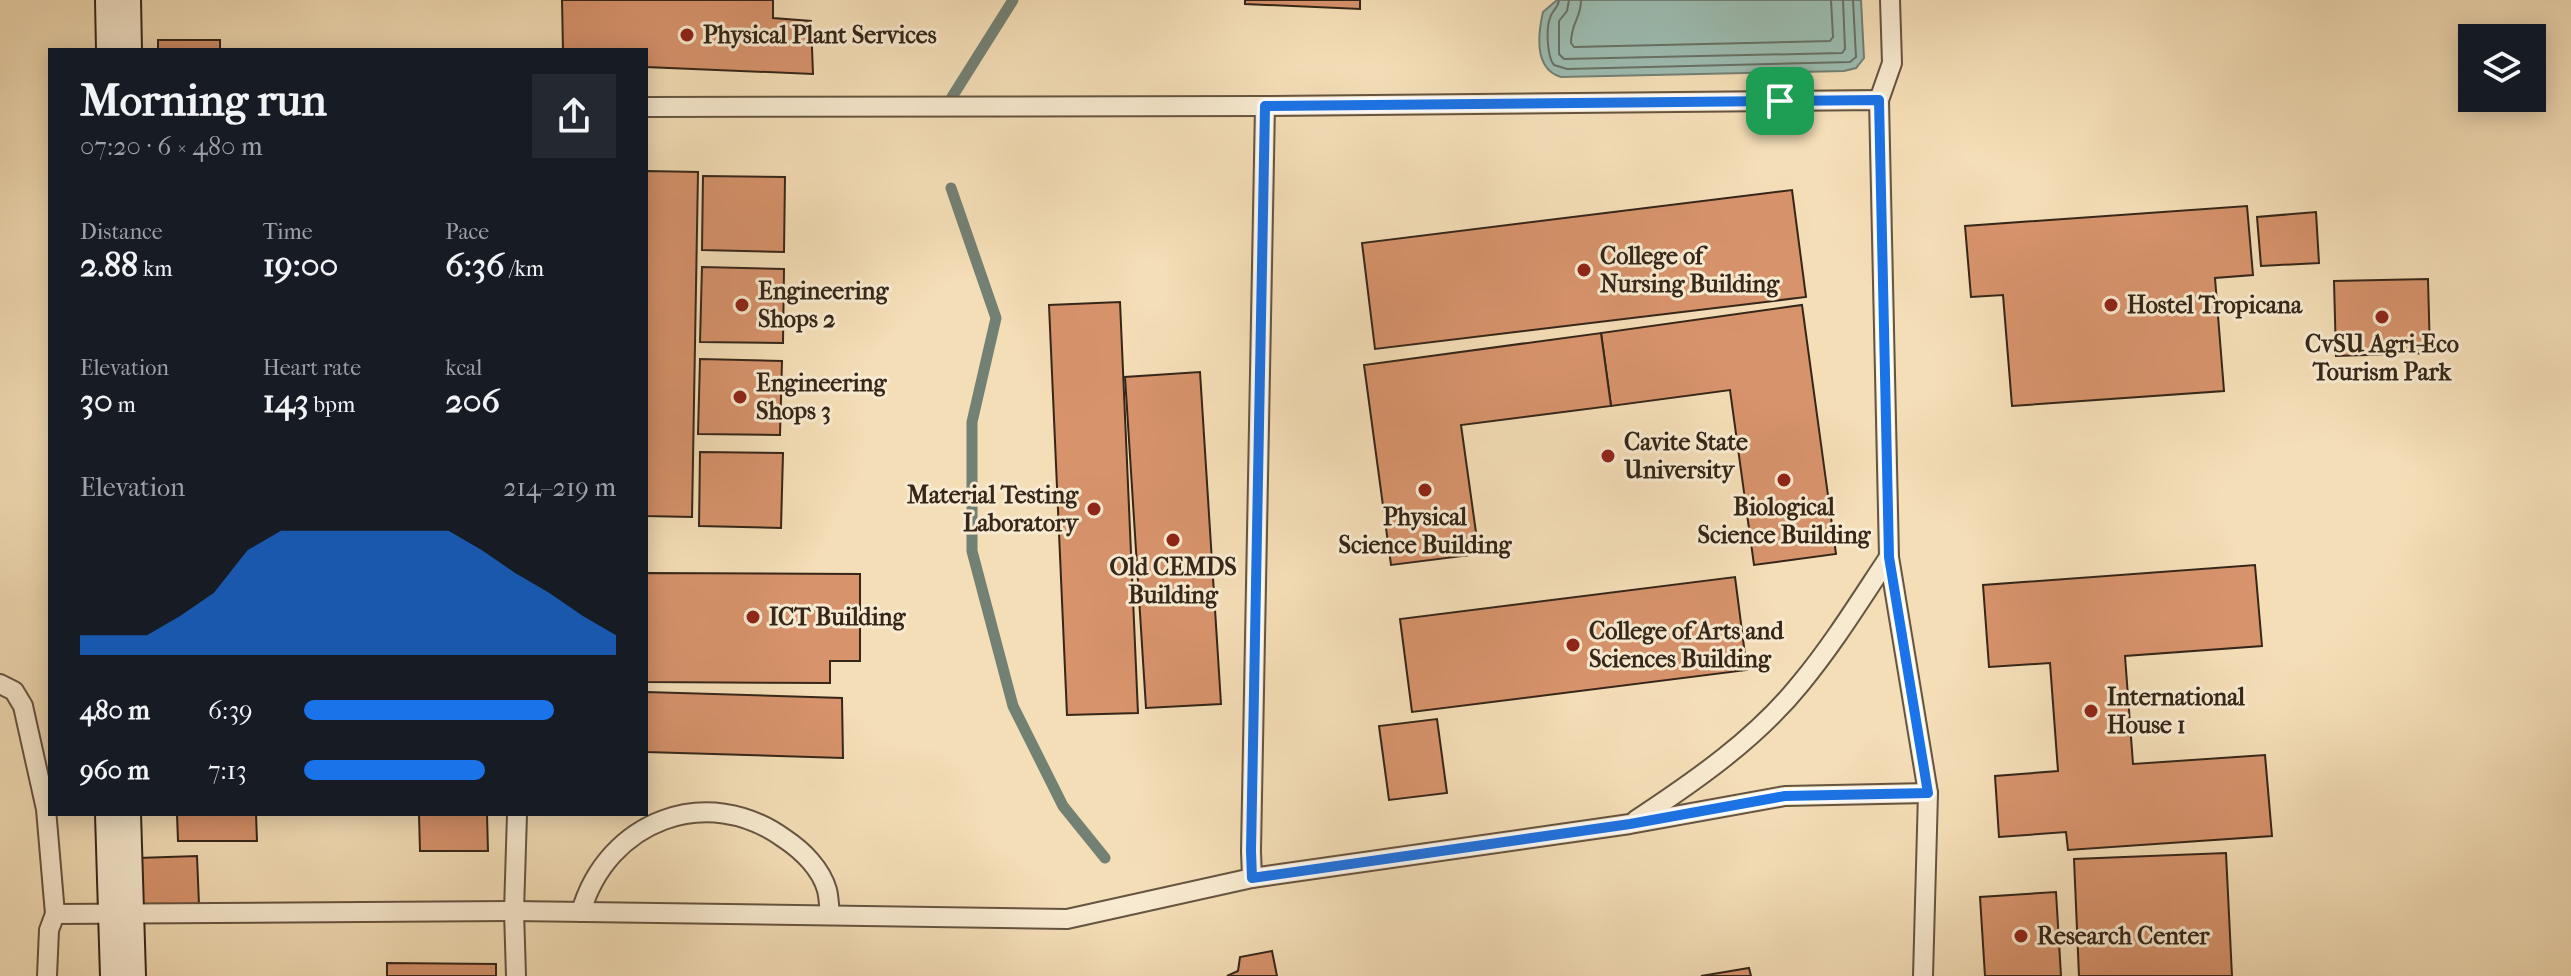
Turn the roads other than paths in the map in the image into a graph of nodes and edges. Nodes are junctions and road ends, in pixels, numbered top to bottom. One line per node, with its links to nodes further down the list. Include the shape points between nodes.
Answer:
1 (118, 0): 3 (street)
2 (1890, 0): 4 (lane, via 1892,63)
3 (119, 48)
4 (1879, 100): 5 (lane); 7 (lane)
5 (1265, 106): 6 (lane); 13 (lane)
6 (648, 107)
7 (1889, 557): 9 (lane); 12 (lane, via 1800,685 1723,759)
8 (0, 684): 17 (lane, via 14,691 23,706 46,809)
9 (1928, 793): 12 (lane, via 1785,796); 22 (lane)
10 (118, 816): 16 (street)
11 (517, 816): 14 (lane)
12 (1630, 824): 13 (lane)
13 (1252, 878): 18 (lane, via 1067,919)
14 (514, 911): 15 (lane); 16 (lane); 21 (lane)
15 (581, 912): 18 (lane); 18 (lane, via 598,870 632,836 676,816 701,813 751,820 795,845 827,889)
16 (121, 913): 17 (lane); 20 (street)
17 (55, 914): 19 (lane)
18 (830, 915)
19 (47, 976)
20 (123, 976)
21 (516, 976)
22 (1923, 976)

